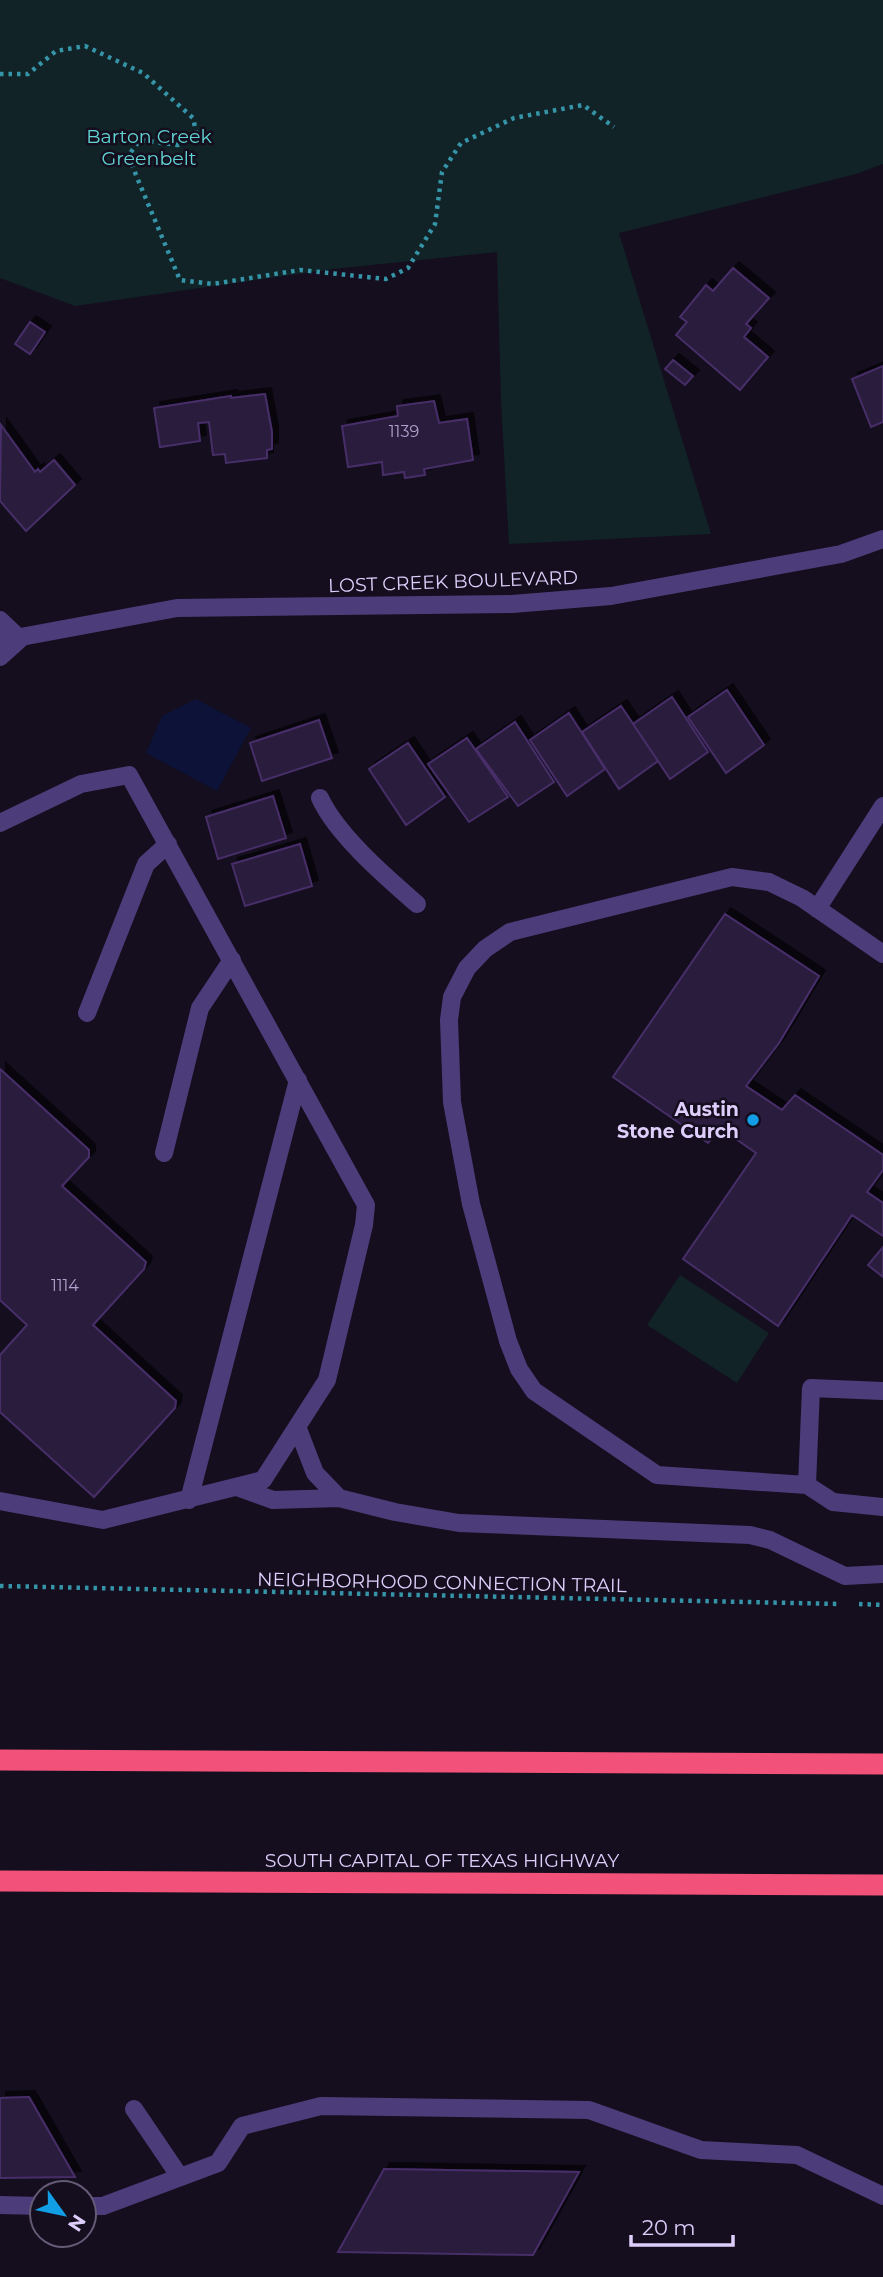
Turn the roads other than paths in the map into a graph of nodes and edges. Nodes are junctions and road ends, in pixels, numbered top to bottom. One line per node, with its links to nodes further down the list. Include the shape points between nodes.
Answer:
1 (883, 539): 3 (street, LOST CREEK BOULEVARD, via 841,554 611,596 512,604 177,608)
2 (0, 620): 3 (street)
3 (20, 639): 4 (street, LOST CREEK BOULEVARD); 5 (street)
4 (0, 640)
5 (0, 657)
6 (320, 798): 10 (street, via 327,814 366,859)
7 (883, 806): 11 (street)
8 (0, 823): 9 (street, via 81,785 129,775)
9 (168, 844): 13 (street); 14 (street, via 146,864)
10 (417, 904)
11 (817, 909): 12 (street); 19 (street, via 769,882 732,877 510,932 485,948 467,968 452,998 449,1020 452,1102 471,1204 508,1341 534,1391 657,1475)
12 (883, 954)
13 (232, 960): 15 (street); 16 (street, via 200,1008)
14 (87, 1013)
15 (298, 1080): 18 (street, via 366,1205 327,1380); 22 (street)
16 (164, 1153)
17 (883, 1391): 19 (street, via 811,1388)
18 (298, 1429): 20 (street, via 262,1480); 21 (street, via 315,1473)
19 (807, 1485): 24 (street, via 833,1502)
20 (237, 1487): 21 (street, via 273,1500); 22 (street)
21 (339, 1498): 25 (street, via 459,1523 750,1535 845,1576)
22 (190, 1500): 23 (street, via 103,1520)
23 (0, 1501)
24 (883, 1507)
25 (883, 1574)
26 (0, 1760): 27 (highway)
27 (883, 1764)
28 (0, 1881): 29 (highway, SOUTH CAPITAL OF TEXAS HIGHWAY)
29 (883, 1885)
30 (134, 2109): 31 (street)
31 (180, 2177): 32 (street, via 218,2163 242,2126 321,2106 589,2110 701,2150 797,2155); 35 (street)
32 (883, 2196)
33 (0, 2205): 34 (street)
34 (28, 2206)
35 (98, 2206)

